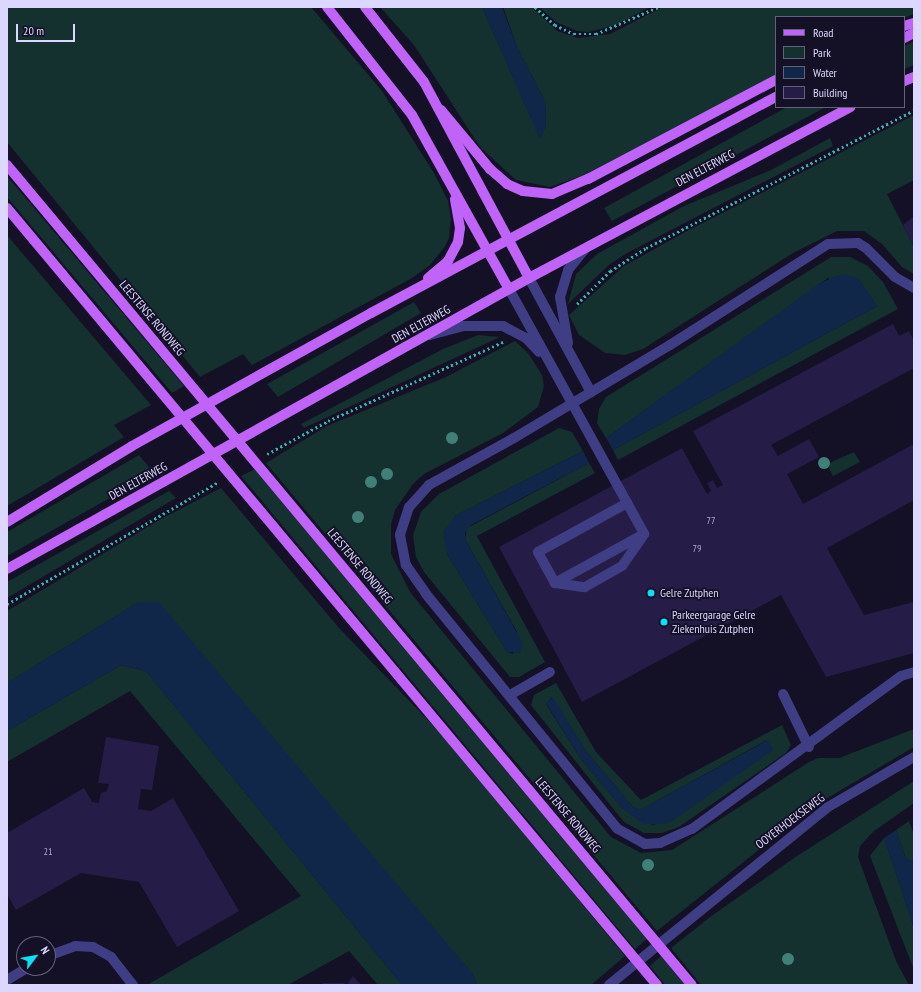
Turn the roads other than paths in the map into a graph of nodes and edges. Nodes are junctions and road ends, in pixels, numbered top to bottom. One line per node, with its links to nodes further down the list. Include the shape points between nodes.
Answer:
1 (327, 7): 8 (main road, via 400,97)
2 (366, 7): 6 (main road, via 406,57)
3 (775, 81): 6 (main road, via 588,179 552,194 523,191 507,184 490,169)
4 (775, 98): 10 (main road)
5 (848, 108): 11 (main road, DEN ELTERWEG)
6 (441, 110): 10 (main road)
7 (7, 165): 39 (main road, LEESTENSE RONDWEG)
8 (445, 171): 12 (main road); 16 (main road, via 459,213 458,242 448,261)
9 (7, 208): 38 (main road)
10 (508, 239): 12 (main road); 13 (main road)
11 (585, 248): 13 (main road, DEN ELTERWEG); 18 (street, via 568,270 560,297 562,322)
12 (488, 250): 15 (main road); 16 (main road)
13 (529, 278): 15 (main road, DEN ELTERWEG); 18 (street)
14 (914, 288): 20 (street, via 895,277 858,243 828,244)
15 (509, 289): 17 (main road, DEN ELTERWEG); 19 (street)
16 (400, 297): 23 (main road, via 132,446)
17 (421, 338): 19 (street, via 464,326 503,326 526,338); 25 (main road, DEN ELTERWEG)
18 (576, 365): 20 (street)
19 (557, 376): 21 (street)
20 (591, 392): 21 (street)
21 (572, 404): 22 (street); 30 (street, via 429,484 418,494 403,520 401,550 413,577)
22 (627, 504): 24 (street); 26 (street, via 538,552)
23 (7, 522)
24 (644, 534): 26 (street); 26 (street, via 622,566 585,587)
25 (7, 569)
26 (555, 583)
27 (550, 672): 30 (street)
28 (914, 672): 31 (street, via 901,676)
29 (783, 694): 31 (street)
30 (510, 695): 31 (street, via 618,829 645,844 660,843 692,829)
31 (809, 746)
32 (914, 757): 37 (street, OOYERHOEKSEWEG, via 828,807)
33 (56, 953): 36 (street, via 75,946 93,947 111,957)
34 (16, 975): 35 (street)
35 (7, 980)
36 (133, 985)
37 (608, 985)
38 (657, 985)
39 (692, 985)

